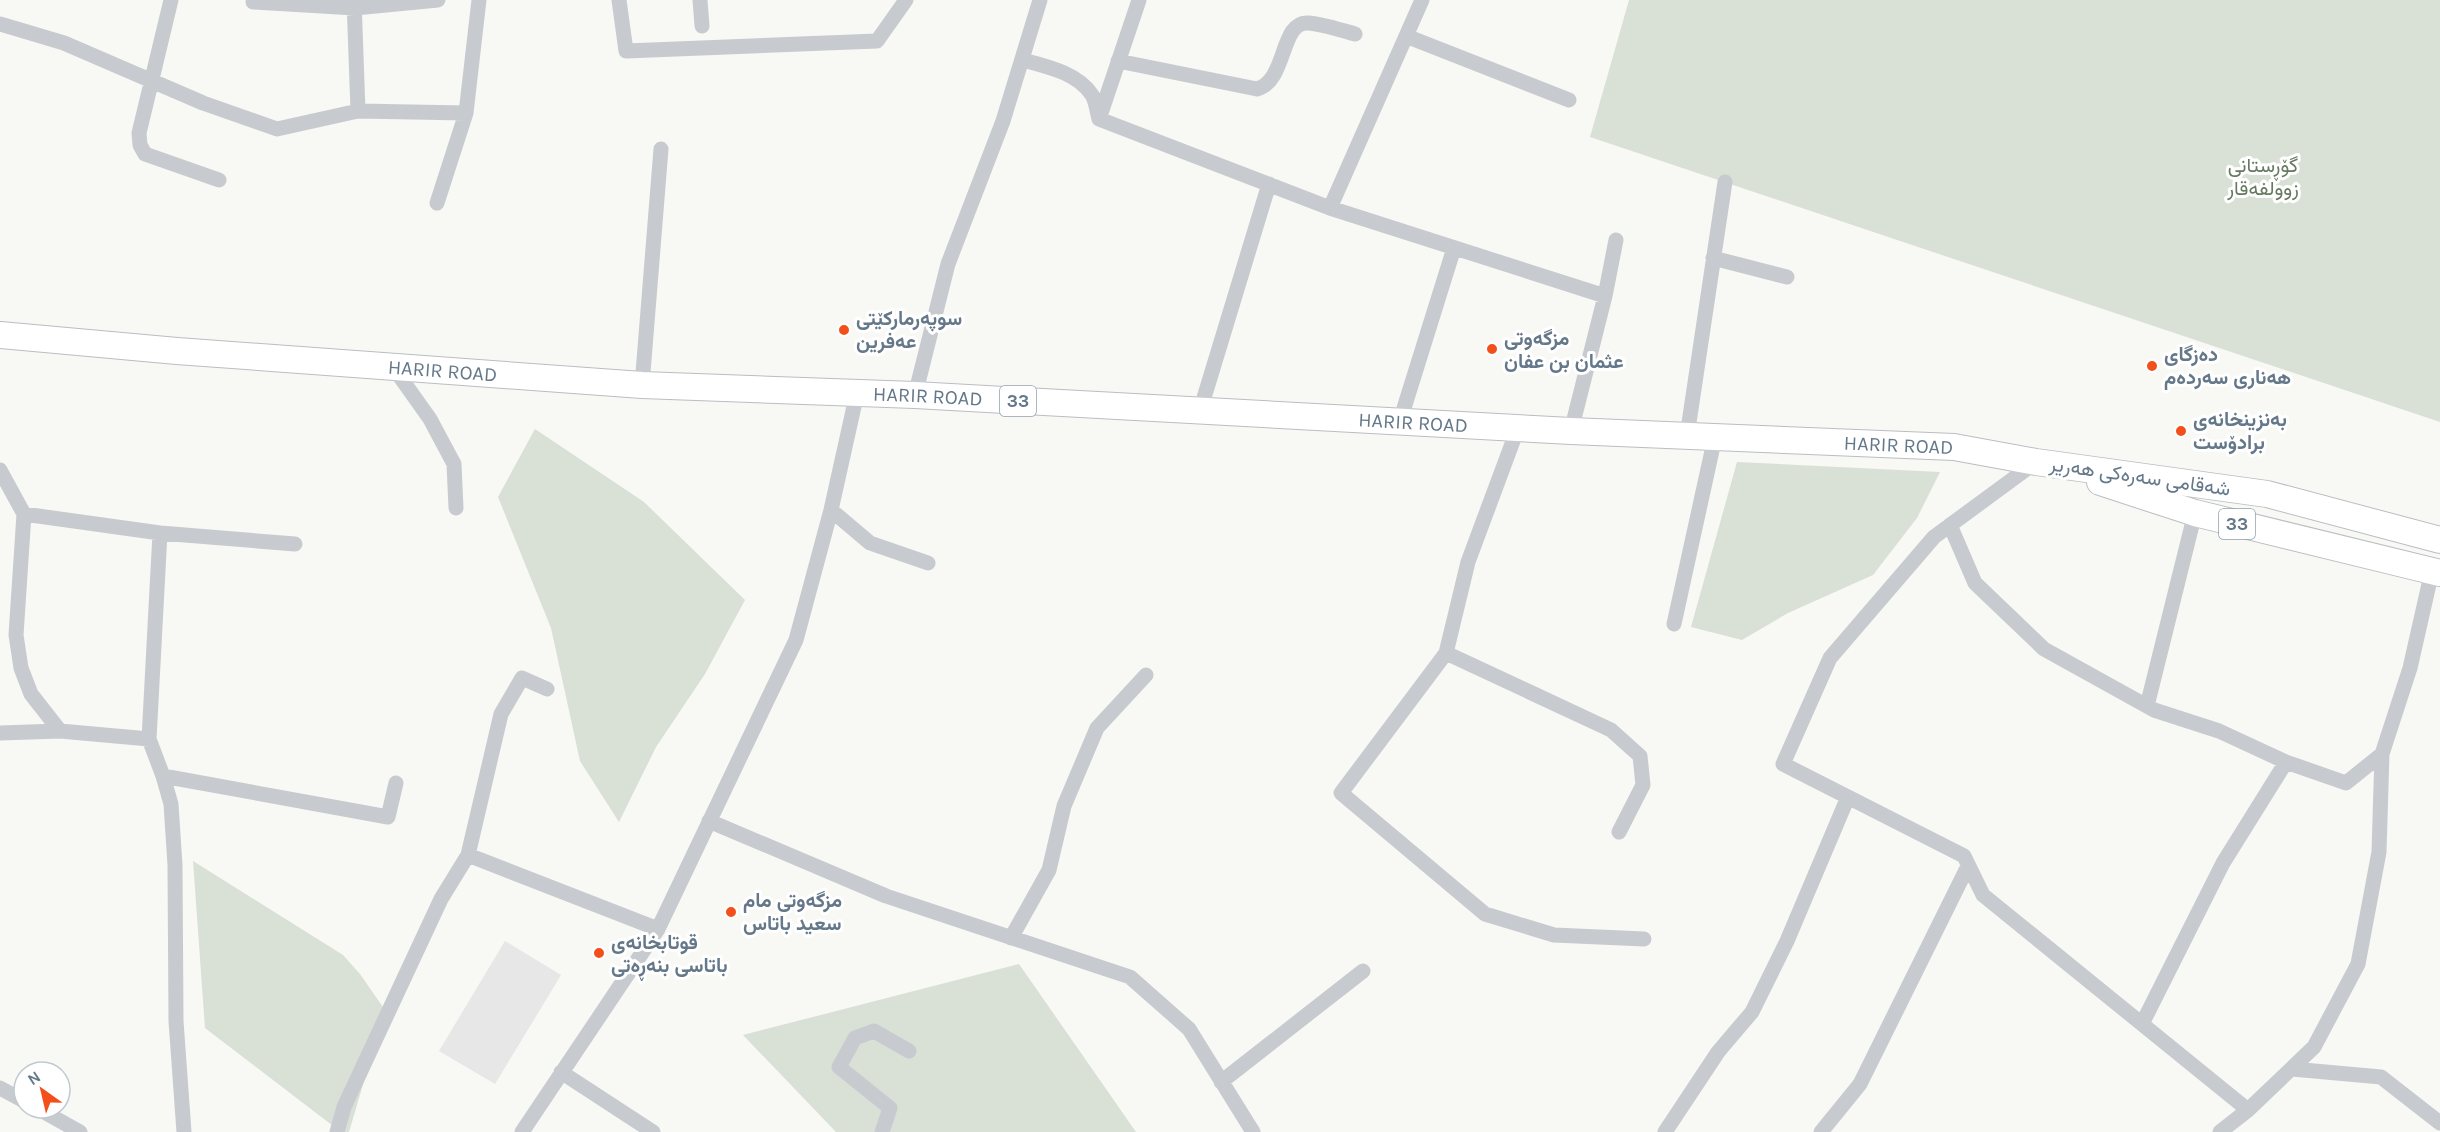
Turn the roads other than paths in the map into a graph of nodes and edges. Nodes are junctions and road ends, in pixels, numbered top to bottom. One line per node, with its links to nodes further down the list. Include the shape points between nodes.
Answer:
1 (171, 0): 18 (street)
2 (438, 0): 11 (street)
3 (479, 0): 21 (street)
4 (619, 0): 6 (street, via 626,51 877,41)
5 (700, 0): 13 (street)
6 (906, 0)
7 (1040, 0): 16 (street)
8 (1139, 0): 17 (street)
9 (1422, 0): 15 (street)
10 (253, 2): 11 (street)
11 (355, 4): 20 (street)
12 (0, 24): 18 (street, via 64,43)
13 (702, 26)
14 (1354, 34): 17 (street, via 1306,23 1298,25 1274,79 1257,89)
15 (1406, 36): 19 (street); 28 (street)
16 (1023, 60): 22 (street, via 1076,80 1092,95); 38 (street, via 948,264)
17 (1118, 61): 22 (street)
18 (151, 81): 20 (street, via 277,129); 24 (street, via 139,133 145,154)
19 (1569, 100)
20 (358, 111): 21 (street)
21 (466, 113): 27 (street)
22 (1099, 118): 26 (street)
23 (661, 149): 36 (street)
24 (219, 180)
25 (1725, 182): 31 (street)
26 (1269, 184): 28 (street); 39 (street)
27 (437, 203)
28 (1330, 208): 30 (street)
29 (1616, 240): 33 (street)
30 (1454, 248): 33 (street); 40 (street)
31 (1713, 258): 32 (street); 43 (street)
32 (1787, 277)
33 (1605, 296): 42 (street)
34 (0, 335): 35 (main road, HARIR ROAD / 33)
35 (393, 366): 36 (main road, HARIR ROAD / 33); 47 (street, via 430,418 454,464)
36 (642, 385): 37 (main road, HARIR ROAD / 33)
37 (857, 393): 38 (main road, HARIR ROAD / 33); 48 (street)
38 (915, 395): 39 (main road, HARIR ROAD / 33)
39 (1200, 411): 40 (main road, HARIR ROAD / 33)
40 (1400, 421): 41 (main road, HARIR ROAD / 33)
41 (1513, 427): 42 (main road, HARIR ROAD / 33); 58 (street, via 1516,434 1468,562)
42 (1571, 430): 43 (main road, HARIR ROAD / 33)
43 (1687, 436): 44 (main road, HARIR ROAD / 33)
44 (1715, 436): 45 (main road, HARIR ROAD / 33, via 1954,447); 57 (street)
45 (2036, 462): 49 (main road, شەقامی سەرەکی هەریر / 33); 51 (street); 53 (main road, شەقامی سەرەکی هەریر / 33, via 2267,494)
46 (0, 470): 50 (street)
47 (456, 508)
48 (831, 510): 55 (street, via 870,543); 70 (street, via 796,640)
49 (2195, 513): 56 (main road, شەقامی سەرەکی هەریر / 33); 61 (street)
50 (24, 514): 52 (street); 62 (street, via 16,635 21,668 31,694)
51 (1950, 525): 61 (street, via 1976,583 2044,649); 69 (street, via 1934,537 1830,658 1783,764)
52 (160, 533): 54 (street); 64 (street)
53 (2440, 540)
54 (295, 544)
55 (928, 563)
56 (2436, 572): 65 (street)
57 (1674, 624)
58 (1446, 653): 71 (street, via 1611,730 1640,756 1643,785); 76 (street, via 1341,793 1485,914 1554,936)
59 (1146, 675): 75 (street, via 1097,728 1064,806 1049,870)
60 (547, 689): 72 (street, via 522,678 501,714)
61 (2147, 706): 66 (street, via 2219,731)
62 (60, 731): 63 (street); 64 (street)
63 (0, 733)
64 (148, 739): 67 (street)
65 (2382, 754): 66 (street, via 2346,783); 80 (street, via 2379,852 2358,964 2314,1047)
66 (2286, 762): 78 (street, via 2223,862)
67 (163, 776): 68 (street, via 388,817); 87 (street, via 171,804 175,865 176,1021)
68 (396, 783)
69 (1848, 797): 73 (street, via 1964,856); 93 (street, via 1787,941 1752,1012 1718,1052)
70 (709, 821): 74 (street); 75 (street, via 886,896)
71 (1619, 832)
72 (468, 855): 74 (street); 88 (street, via 441,899 344,1107)
73 (1968, 866): 78 (street, via 1983,895); 94 (street, via 1860,1084)
74 (658, 928): 81 (street)
75 (1011, 938): 82 (street, via 1130,977 1188,1029)
76 (1644, 939)
77 (1363, 971): 82 (street)
78 (2142, 1024): 83 (street)
79 (909, 1051): 91 (street, via 874,1031 855,1038 839,1067 890,1108)
80 (2292, 1069): 83 (street); 85 (street, via 2381,1077)
81 (561, 1072): 89 (street); 90 (street)
82 (1221, 1082): 92 (street)
83 (2248, 1110): 95 (street)
84 (58, 1120): 86 (street)
85 (2440, 1123)
86 (80, 1132)
87 (184, 1132)
88 (338, 1132)
89 (522, 1132)
90 (653, 1132)
91 (882, 1132)
92 (1253, 1132)
93 (1665, 1132)
94 (1821, 1132)
95 (2220, 1132)

